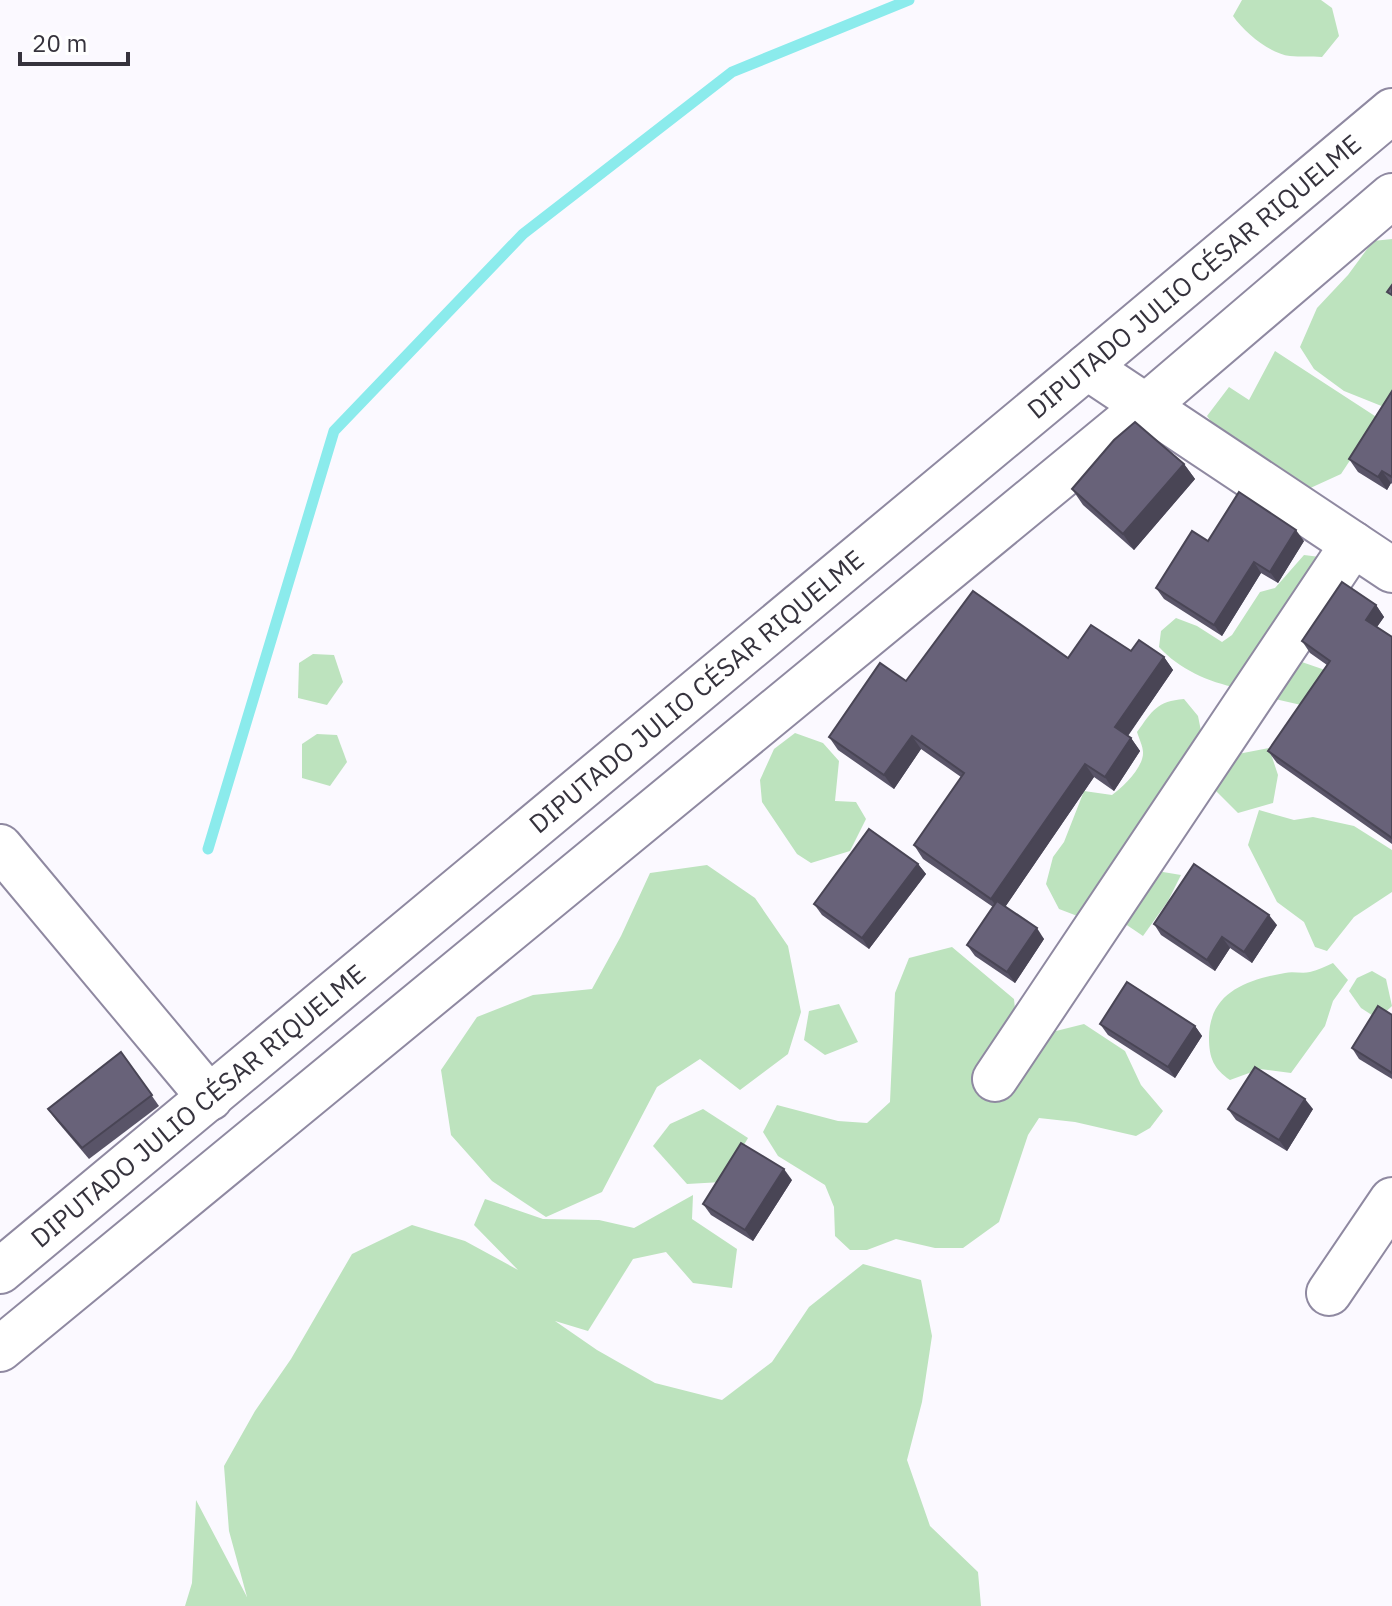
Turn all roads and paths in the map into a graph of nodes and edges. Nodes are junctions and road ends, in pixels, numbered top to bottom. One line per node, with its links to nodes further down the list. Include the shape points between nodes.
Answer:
1 (1392, 111): 3 (street, DIPUTADO JULIO CÉSAR RIQUELME)
2 (1392, 196): 4 (street)
3 (1087, 367): 4 (street); 9 (street, DIPUTADO JULIO CÉSAR RIQUELME)
4 (1146, 406): 5 (street); 13 (street)
5 (1353, 544): 6 (street); 8 (street)
6 (1392, 570)
7 (0, 847): 9 (street)
8 (995, 1079)
9 (210, 1098): 11 (street, DIPUTADO JULIO CÉSAR RIQUELME)
10 (1392, 1200): 12 (street)
11 (0, 1271)
12 (1329, 1293)
13 (0, 1349)

